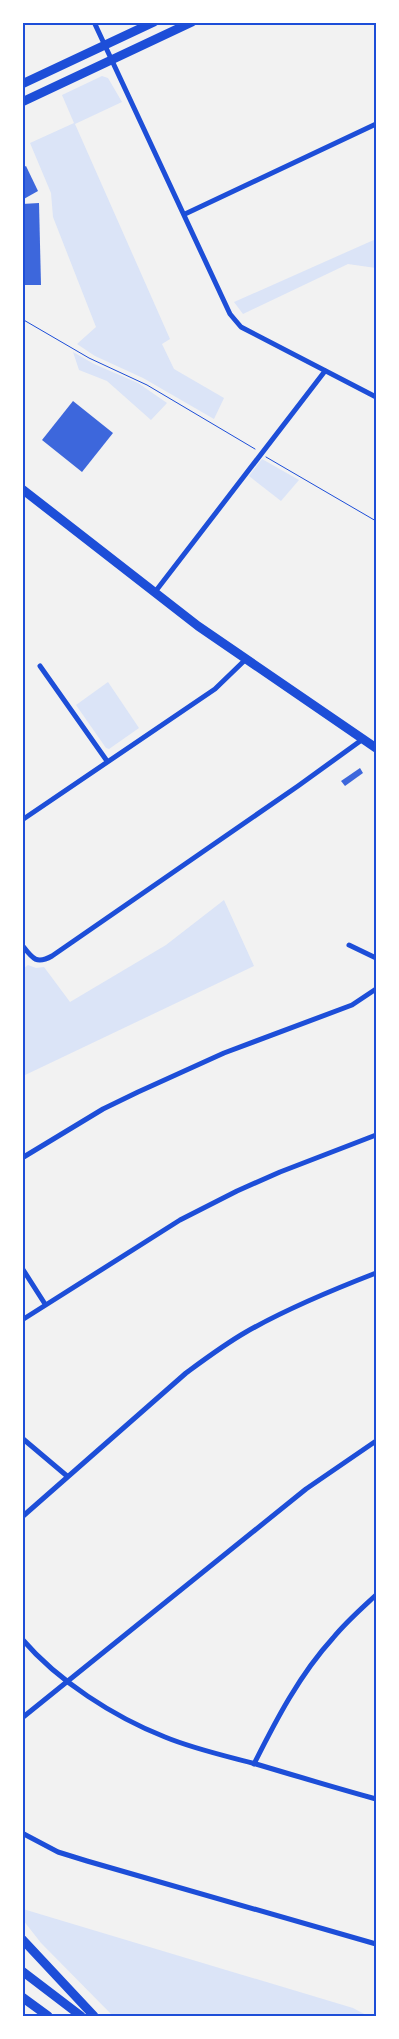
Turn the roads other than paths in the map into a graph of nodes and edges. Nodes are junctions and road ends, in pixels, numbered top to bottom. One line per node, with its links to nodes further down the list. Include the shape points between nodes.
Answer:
1 (94, 22): 4 (street)
2 (154, 22): 4 (main road)
3 (192, 22): 5 (main road)
4 (106, 45): 5 (street); 6 (main road)
5 (112, 60): 7 (main road); 9 (street)
6 (22, 84)
7 (22, 102)
8 (376, 124): 9 (street)
9 (185, 214): 10 (street, via 230,314 241,327)
10 (324, 371): 11 (street); 13 (street)
11 (376, 397)
12 (22, 489): 13 (main road)
13 (155, 592): 14 (main road)
14 (245, 660): 16 (main road); 18 (street, via 215,690)
15 (40, 666): 18 (street)
16 (363, 739): 17 (main road); 20 (street, via 52,956 38,961)
17 (376, 748)
18 (107, 761): 19 (street)
19 (22, 820)
20 (22, 945)
21 (349, 945): 22 (street)
22 (376, 958)
23 (376, 989): 25 (street, via 352,1005 224,1053 103,1109)
24 (376, 1135): 28 (street, via 237,1191 180,1220)
25 (22, 1158)
26 (22, 1268): 28 (street)
27 (376, 1273): 32 (street, via 313,1298 245,1332 186,1373)
28 (45, 1304): 29 (street)
29 (22, 1320)
30 (22, 1438): 32 (street)
31 (376, 1441): 36 (street, via 306,1489)
32 (67, 1476): 33 (street)
33 (22, 1517)
34 (376, 1595): 38 (street, via 332,1638 313,1662)
35 (22, 1639): 36 (street, via 36,1656)
36 (68, 1681): 37 (street); 38 (street, via 133,1723 166,1737)
37 (22, 1718)
38 (254, 1764): 39 (street)
39 (376, 1799)
40 (22, 1833): 42 (street, via 58,1852)
41 (22, 1939): 47 (main road)
42 (376, 1944)
43 (22, 1971): 46 (main road)
44 (22, 1997): 45 (main road)
45 (48, 2016)
46 (81, 2016)
47 (94, 2016)

